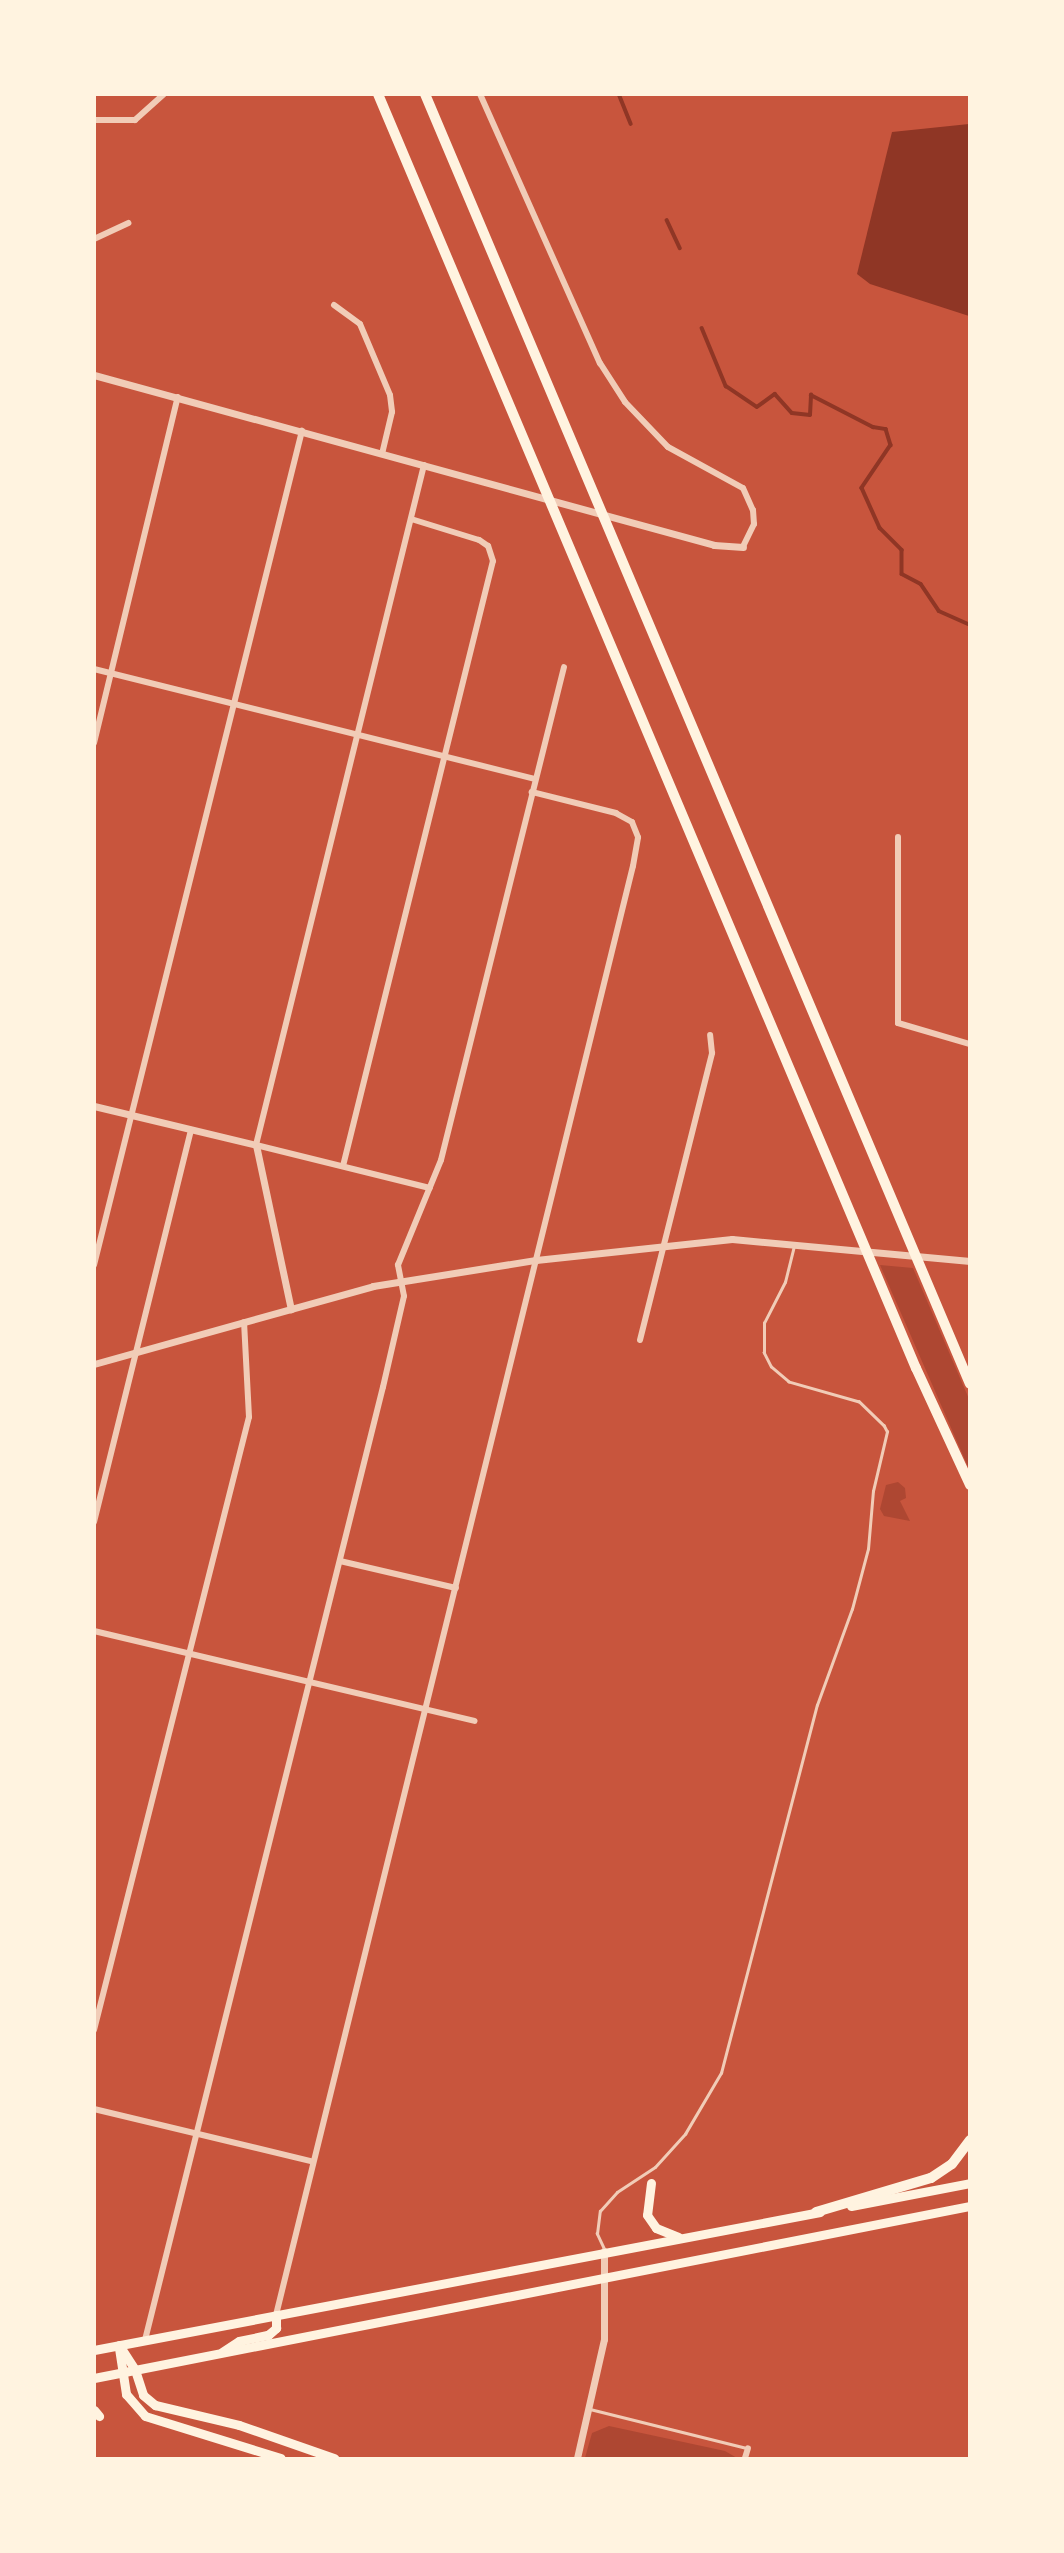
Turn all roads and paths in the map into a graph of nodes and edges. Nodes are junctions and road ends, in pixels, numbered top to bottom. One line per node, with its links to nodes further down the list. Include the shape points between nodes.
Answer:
1 (164, 94): 5 (street, via 135,120)
2 (379, 94): 46 (highway, via 916,1368)
3 (425, 94): 45 (highway)
4 (480, 94): 15 (street, via 600,363 625,402 668,447 743,488 754,524)
5 (94, 120)
6 (128, 223): 7 (street)
7 (94, 239)
8 (334, 305): 12 (street, via 360,324 390,395 392,412)
9 (94, 374): 10 (street)
10 (178, 397): 11 (street); 18 (street)
11 (302, 431): 12 (street); 19 (street)
12 (382, 454): 13 (street)
13 (424, 465): 14 (street); 15 (street, via 721,546)
14 (411, 519): 20 (street); 22 (street, via 479,540 492,553 491,578)
15 (743, 547)
16 (564, 667): 23 (street)
17 (94, 669): 18 (street)
18 (111, 673): 19 (street); 21 (street)
19 (234, 704): 20 (street); 29 (street)
20 (358, 735): 22 (street); 31 (street)
21 (94, 743)
22 (447, 757): 23 (street); 32 (street)
23 (535, 779): 24 (street)
24 (532, 792): 33 (street); 36 (street, via 616,813 635,826 638,837)
25 (898, 837): 27 (street, via 898,1023)
26 (710, 1035): 35 (street, via 712,1053)
27 (970, 1044)
28 (94, 1106): 29 (street)
29 (130, 1115): 30 (street); 38 (street)
30 (191, 1130): 31 (street); 43 (street)
31 (256, 1145): 32 (street); 40 (street)
32 (343, 1166): 33 (street)
33 (430, 1188): 39 (street, via 398,1265)
34 (794, 1244): 35 (street, via 732,1239); 37 (street); 65 (lane, via 785,1282 764,1323 762,1345 767,1360 789,1382 864,1406 887,1432 874,1483 870,1539 860,1583 814,1715 724,2064 704,2109 655,2167 600,2211 597,2234)
35 (664, 1246): 36 (street); 42 (street)
36 (536, 1261): 39 (street); 49 (street)
37 (970, 1261)
38 (94, 1265)
39 (400, 1280): 40 (street); 48 (street, via 404,1296)
40 (291, 1309): 41 (street)
41 (244, 1322): 43 (street); 51 (street, via 249,1418)
42 (640, 1340)
43 (137, 1352): 44 (street); 47 (street)
44 (94, 1364)
45 (970, 1383)
46 (970, 1485)
47 (94, 1522)
48 (340, 1561): 49 (street); 52 (street)
49 (456, 1588): 53 (street)
50 (94, 1631): 51 (street)
51 (189, 1653): 52 (street); 55 (street)
52 (311, 1682): 53 (street); 57 (street)
53 (425, 1709): 54 (street); 59 (street)
54 (475, 1721)
55 (94, 2030)
56 (94, 2109): 57 (street)
57 (198, 2134): 59 (street); 68 (street)
58 (970, 2140): 63 (highway, via 953,2164 931,2178)
59 (311, 2161): 67 (street)
60 (651, 2183): 64 (main road, via 647,2215 656,2228)
61 (970, 2183): 63 (main road)
62 (970, 2206): 66 (main road)
63 (816, 2213): 64 (main road)
64 (679, 2238): 65 (main road)
65 (604, 2246): 66 (street); 67 (main road)
66 (607, 2278): 71 (main road); 75 (street, via 604,2339)
67 (276, 2315): 68 (main road); 71 (main road, via 276,2328 268,2335 239,2341)
68 (145, 2340): 69 (main road)
69 (119, 2345): 70 (main road); 72 (main road); 73 (main road)
70 (94, 2350)
71 (218, 2355): 72 (main road)
72 (135, 2370): 73 (main road); 76 (main road, via 143,2395 155,2405)
73 (120, 2373): 74 (main road); 77 (main road, via 126,2394 145,2416)
74 (94, 2378)
75 (590, 2409): 78 (lane); 81 (street)
76 (239, 2425): 77 (main road); 80 (main road)
77 (232, 2443): 79 (main road)
78 (748, 2448): 82 (street)
79 (281, 2459)
80 (334, 2459)
81 (577, 2459)
82 (746, 2459)

